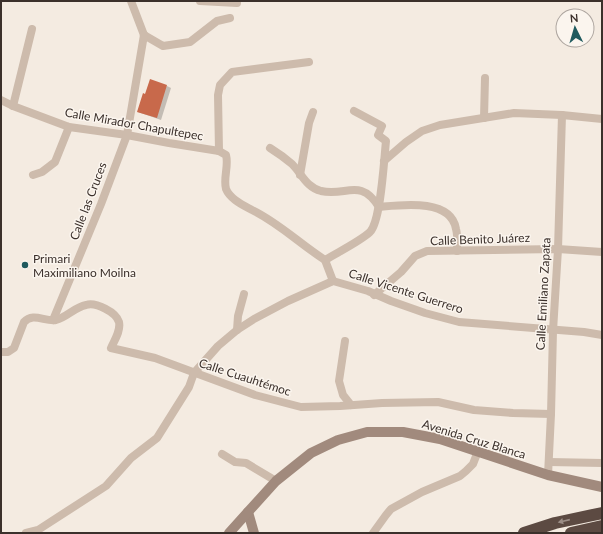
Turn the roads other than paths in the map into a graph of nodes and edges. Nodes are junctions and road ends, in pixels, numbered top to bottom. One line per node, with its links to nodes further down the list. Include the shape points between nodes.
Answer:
1 (131, 1): 6 (street)
2 (200, 1): 3 (street)
3 (237, 3)
4 (230, 18): 6 (street, via 217,21 190,42 163,46)
5 (32, 29): 10 (street)
6 (144, 35): 17 (street, Calle las Cruces)
7 (309, 62): 19 (street, via 232,72 220,85 218,95)
8 (485, 78): 14 (street)
9 (1, 100): 10 (street, Calle Mirador Chapultepec)
10 (13, 106): 16 (street, Calle Mirador Chapultepec)
11 (354, 111): 20 (street, via 382,126 378,135 386,141)
12 (313, 112): 22 (street)
13 (562, 115): 14 (street, via 514,113); 15 (street); 24 (street, Calle Emiliano Zapata)
14 (484, 118): 20 (street, via 440,125 422,131)
15 (602, 119)
16 (69, 127): 17 (street, Calle Mirador Chapultepec); 21 (street, via 55,162)
17 (127, 134): 19 (street, Calle Mirador Chapultepec); 31 (street, Calle las Cruces)
18 (270, 148): 22 (street, via 282,155)
19 (219, 151): 27 (street, via 226,155 226,189 234,199 273,221)
20 (384, 161): 23 (street)
21 (33, 175)
22 (300, 175): 23 (street, via 308,184 321,191 355,189 367,192)
23 (379, 207): 25 (street, via 428,205 439,208 453,221); 27 (street, via 377,220 371,232)
24 (558, 249): 25 (street, Calle Benito Juárez); 26 (street, Calle Benito Juárez); 33 (street, Calle Emiliano Zapata)
25 (457, 251): 30 (street, Calle Benito Juárez, via 427,251 415,256)
26 (602, 252)
27 (325, 260): 28 (street)
28 (333, 281): 30 (street, Calle Vicente Guerrero); 32 (street, Calle Vicente Guerrero, via 288,301)
29 (244, 294): 32 (street)
30 (374, 295): 33 (street, Calle Vicente Guerrero, via 459,322)
31 (54, 320): 36 (street, via 27,318 14,348 8,352); 37 (street, Calle Cuauhtémoc, via 85,305 103,307 116,317 119,323 111,348 155,358)
32 (237, 330): 37 (street, Calle Vicente Guerrero, via 218,346)
33 (553, 331): 34 (street, Calle Vicente Guerrero); 39 (street, Calle Emiliano Zapata)
34 (602, 335)
35 (345, 341): 38 (street, via 339,381 343,395)
36 (1, 352)
37 (194, 373): 38 (street, Calle Cuauhtémoc, via 302,407); 50 (street, Calle Vicente Guerrero, via 189,387 157,438 132,458 106,486 38,530)
38 (351, 405): 39 (street, Calle Cuauhtémoc, via 438,402 474,410)
39 (551, 414): 42 (street, Calle Emiliano Zapata)
40 (478, 451): 44 (main road, Avenida Cruz Blanca); 45 (main road, Avenida Cruz Blanca, via 403,432 368,432 338,440 311,453); 53 (street, via 473,464 460,476 391,509)
41 (222, 454): 45 (street)
42 (549, 462): 43 (street); 44 (street, Calle Emiliano Zapata)
43 (602, 463)
44 (548, 475): 46 (main road, Avenida Cruz Blanca)
45 (276, 481): 47 (main road, Avenida Cruz Blanca)
46 (602, 487)
47 (248, 512): 51 (main road, Avenida Cruz Blanca); 52 (main road)
48 (602, 513): 54 (highway, one-way to 54)
49 (602, 526): 55 (highway)
50 (26, 533)
51 (229, 533)
52 (254, 533)
53 (373, 533)
54 (524, 533)
55 (571, 533)

